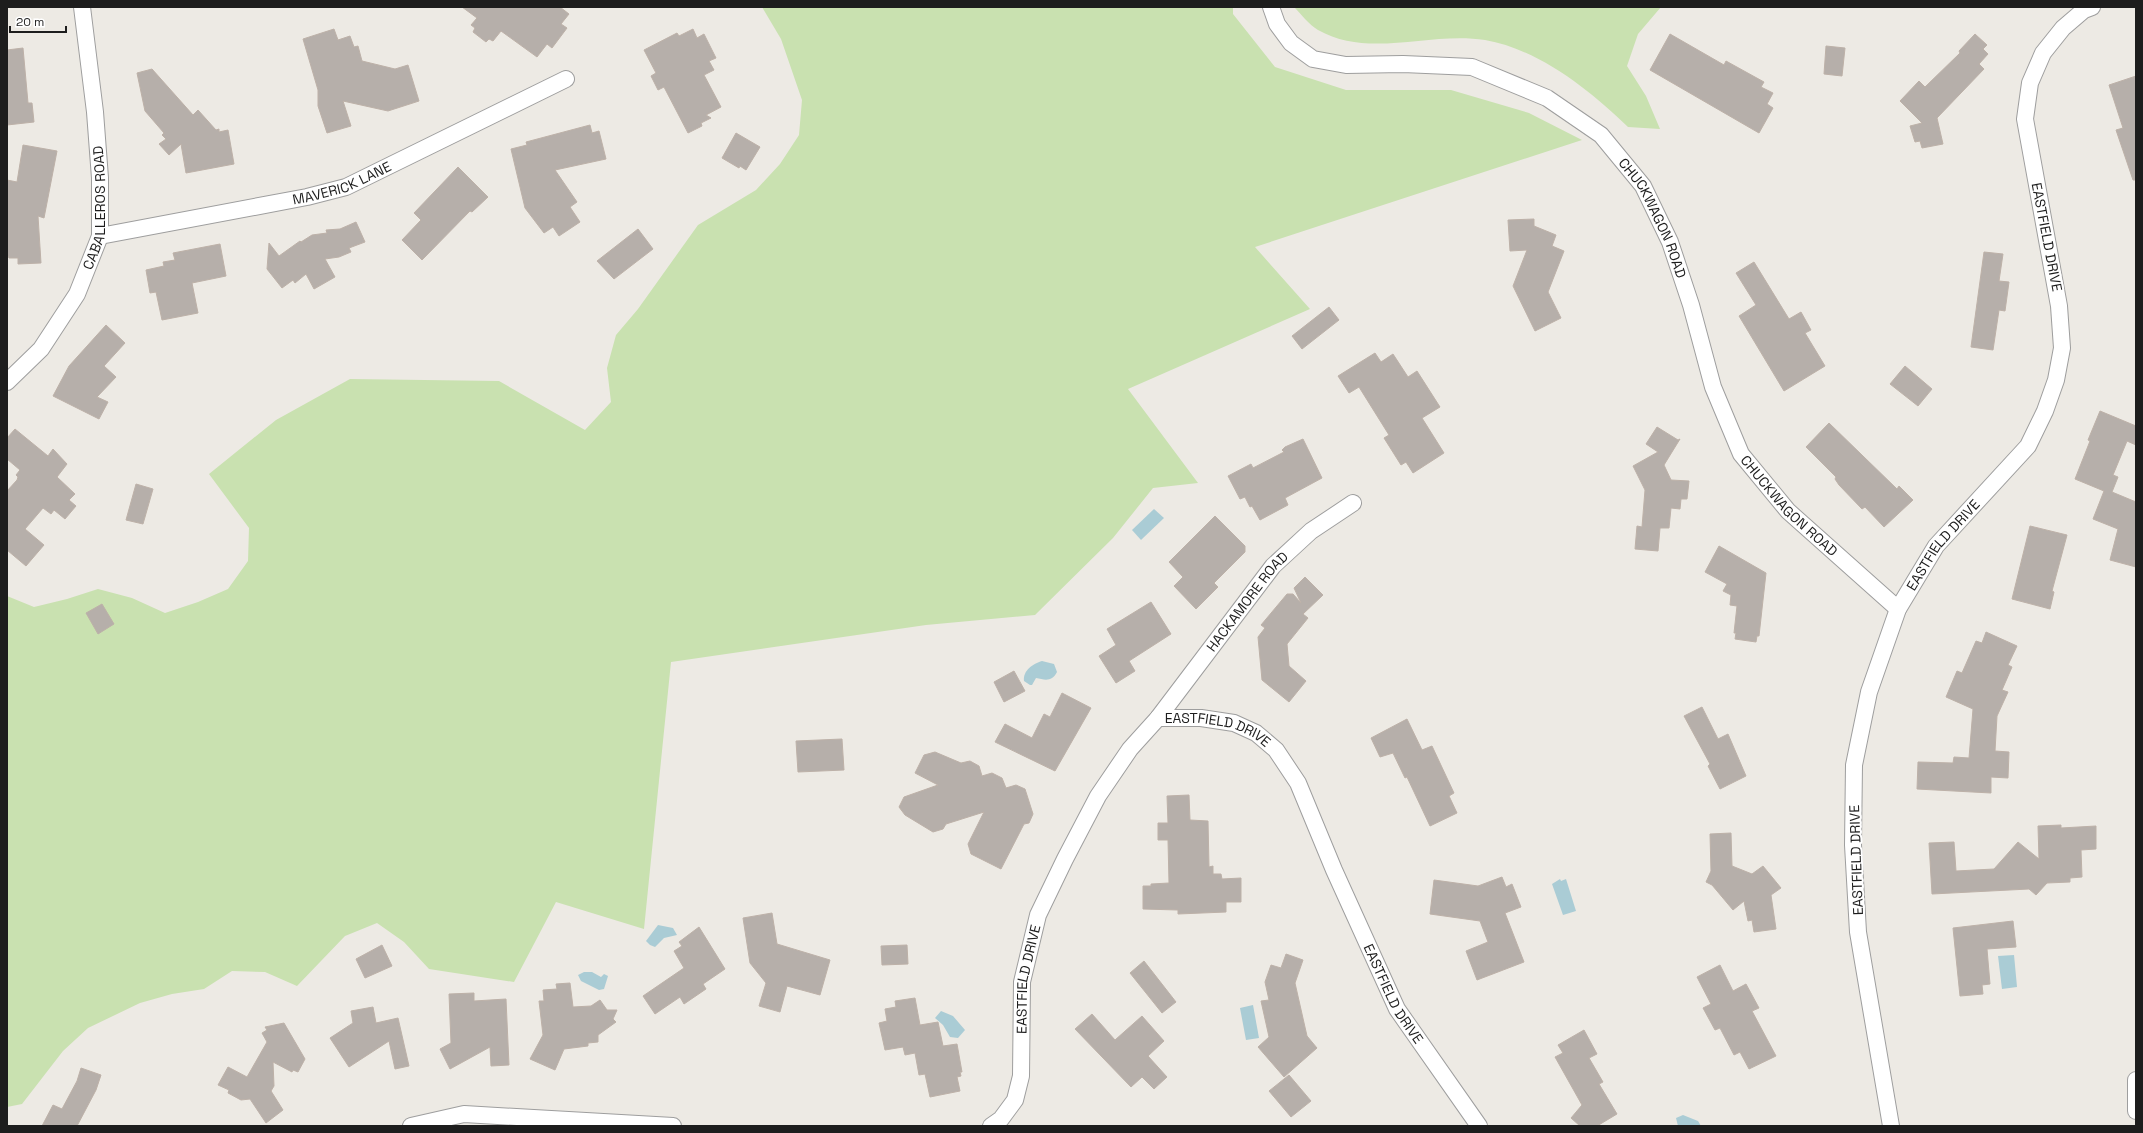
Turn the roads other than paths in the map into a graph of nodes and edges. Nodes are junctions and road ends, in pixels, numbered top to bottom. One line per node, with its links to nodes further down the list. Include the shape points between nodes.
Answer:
1 (82, 7): 5 (street, CABALLEROS ROAD, via 95,112 100,178)
2 (1271, 7): 8 (street, CHUCKWAGON ROAD, via 1277,24 1291,43 1313,58 1346,65 1472,67 1547,98 1601,135 1643,186 1670,242 1691,305 1713,387 1741,454 1788,511)
3 (2092, 7): 8 (street, EASTFIELD DRIVE, via 2084,10 2063,28 2043,53 2030,83 2026,119 2060,306 2062,348 2056,380 2028,446 1936,546)
4 (566, 79): 5 (street, MAVERICK LANE, via 346,186 307,197)
5 (100, 236): 6 (street, CABALLEROS ROAD, via 77,294 41,349)
6 (7, 382)
7 (1354, 504): 9 (street, HACKAMORE ROAD, via 1311,531 1273,566)
8 (1898, 609): 16 (street, EASTFIELD DRIVE, via 1869,692 1854,765 1853,845 1858,932)
9 (1158, 718): 14 (street, EASTFIELD DRIVE, via 1130,749 1098,796 1038,915 1022,982 1021,1076 1015,1100 1001,1119); 15 (street, EASTFIELD DRIVE, via 1201,718 1234,723 1256,733 1276,750 1298,783 1334,870 1398,1009)
10 (2136, 1080): 11 (street)
11 (2136, 1111)
12 (411, 1126): 13 (street, via 464,1114)
13 (673, 1126)
14 (991, 1126)
15 (1479, 1126)
16 (1891, 1126)

